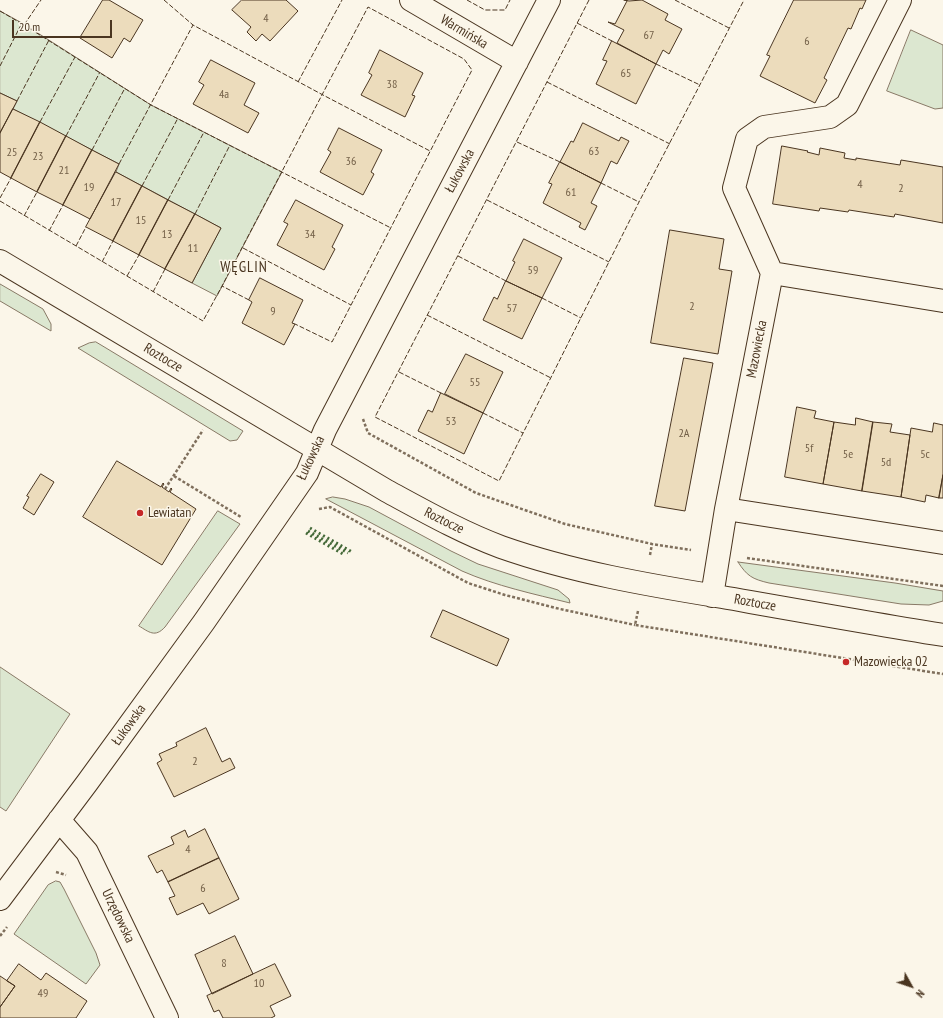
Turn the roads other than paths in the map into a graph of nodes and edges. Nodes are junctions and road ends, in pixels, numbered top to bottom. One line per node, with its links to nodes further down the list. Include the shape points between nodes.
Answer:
1 (411, 0): 4 (street, Warmińska)
2 (549, 0): 4 (street, Łukowska)
3 (900, 0): 6 (street, via 847,105 830,118 764,127 748,139 734,188)
4 (516, 62): 8 (street, Łukowska, via 325,430)
5 (0, 260): 8 (street, Roztocze)
6 (772, 273): 7 (street); 9 (street, Mazowiecka)
7 (943, 301)
8 (317, 450): 11 (street, Roztocze, via 409,503 486,541 575,569); 13 (street, Łukowska, via 307,473 204,622)
9 (726, 509): 10 (street); 11 (street, Mazowiecka)
10 (943, 542)
11 (712, 596): 12 (street, Roztocze)
12 (943, 635)
13 (59, 820): 14 (street, Łukowska); 15 (street, Urzędowska, via 87,852)
14 (4, 885)
15 (167, 1018)

